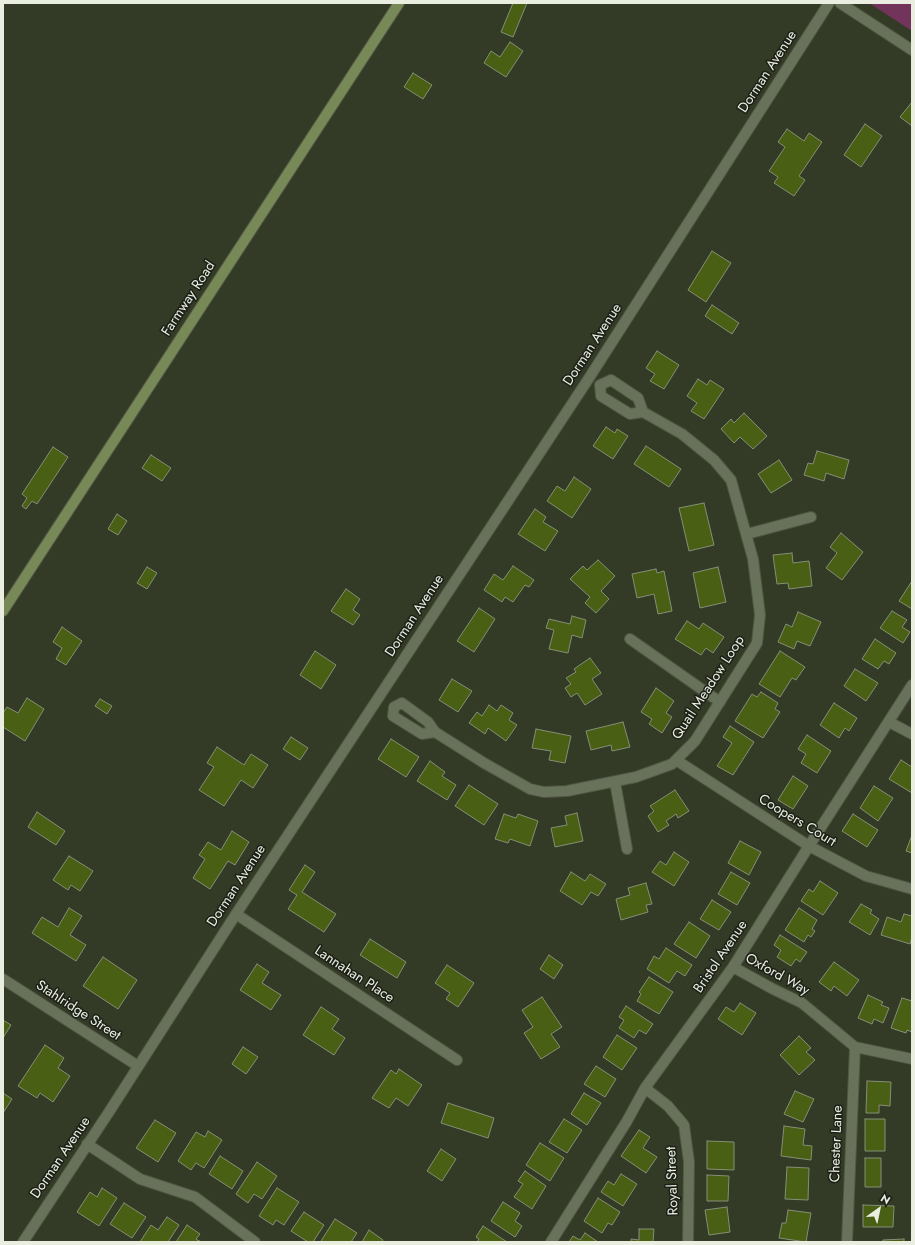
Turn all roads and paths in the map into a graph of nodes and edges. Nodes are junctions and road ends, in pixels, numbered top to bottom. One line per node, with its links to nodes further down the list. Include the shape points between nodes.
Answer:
1 (399, 3): 10 (main road, Farmway Road)
2 (829, 3): 5 (street, Dorman Avenue)
3 (840, 3): 4 (street)
4 (912, 50)
5 (589, 378): 6 (street, Quail Meadow Loop); 13 (street, Dorman Avenue)
6 (600, 385): 7 (street, Quail Meadow Loop, via 602,396 630,414); 7 (street, via 611,380 638,398)
7 (643, 412): 9 (street, Quail Meadow Loop, via 682,434 714,460 731,480)
8 (811, 517): 9 (street)
9 (747, 534): 14 (street, Quail Meadow Loop, via 754,559 760,615 757,643)
10 (3, 611)
11 (630, 639): 14 (street)
12 (912, 685): 16 (street, Bristol Avenue)
13 (379, 696): 15 (street, Quail Meadow Loop); 24 (street, Dorman Avenue)
14 (720, 702): 19 (street, Quail Meadow Loop, via 695,741)
15 (394, 707): 17 (street, Quail Meadow Loop, via 402,703 428,722); 17 (street, Quail Meadow Loop, via 393,716 422,734)
16 (888, 722): 18 (street); 21 (street, Bristol Avenue)
17 (435, 732): 20 (street, Quail Meadow Loop, via 530,789 544,792 567,791)
18 (912, 734)
19 (676, 760): 20 (street, Quail Meadow Loop, via 672,764 636,778); 21 (street, Coopers Court)
20 (614, 782): 22 (street)
21 (809, 846): 23 (street, Coopers Court, via 866,876); 25 (street, Bristol Avenue)
22 (627, 849)
23 (912, 889)
24 (236, 914): 29 (street, Lannahan Place); 30 (street, Dorman Avenue)
25 (733, 967): 27 (street, Oxford Way, via 802,1003); 31 (street, Bristol Avenue)
26 (3, 979): 30 (street, Stahlridge Street)
27 (855, 1047): 28 (street, Oxford Way); 37 (street, Chester Lane)
28 (912, 1059)
29 (457, 1060)
30 (138, 1066): 32 (street, Dorman Avenue)
31 (645, 1088): 35 (street, Bristol Avenue); 36 (street, Royal Street, via 668,1106 684,1125 689,1162)
32 (87, 1144): 33 (street, Dorman Avenue); 34 (street, via 140,1179 195,1197)
33 (23, 1242)
34 (255, 1242)
35 (551, 1242)
36 (688, 1242)
37 (847, 1242)

